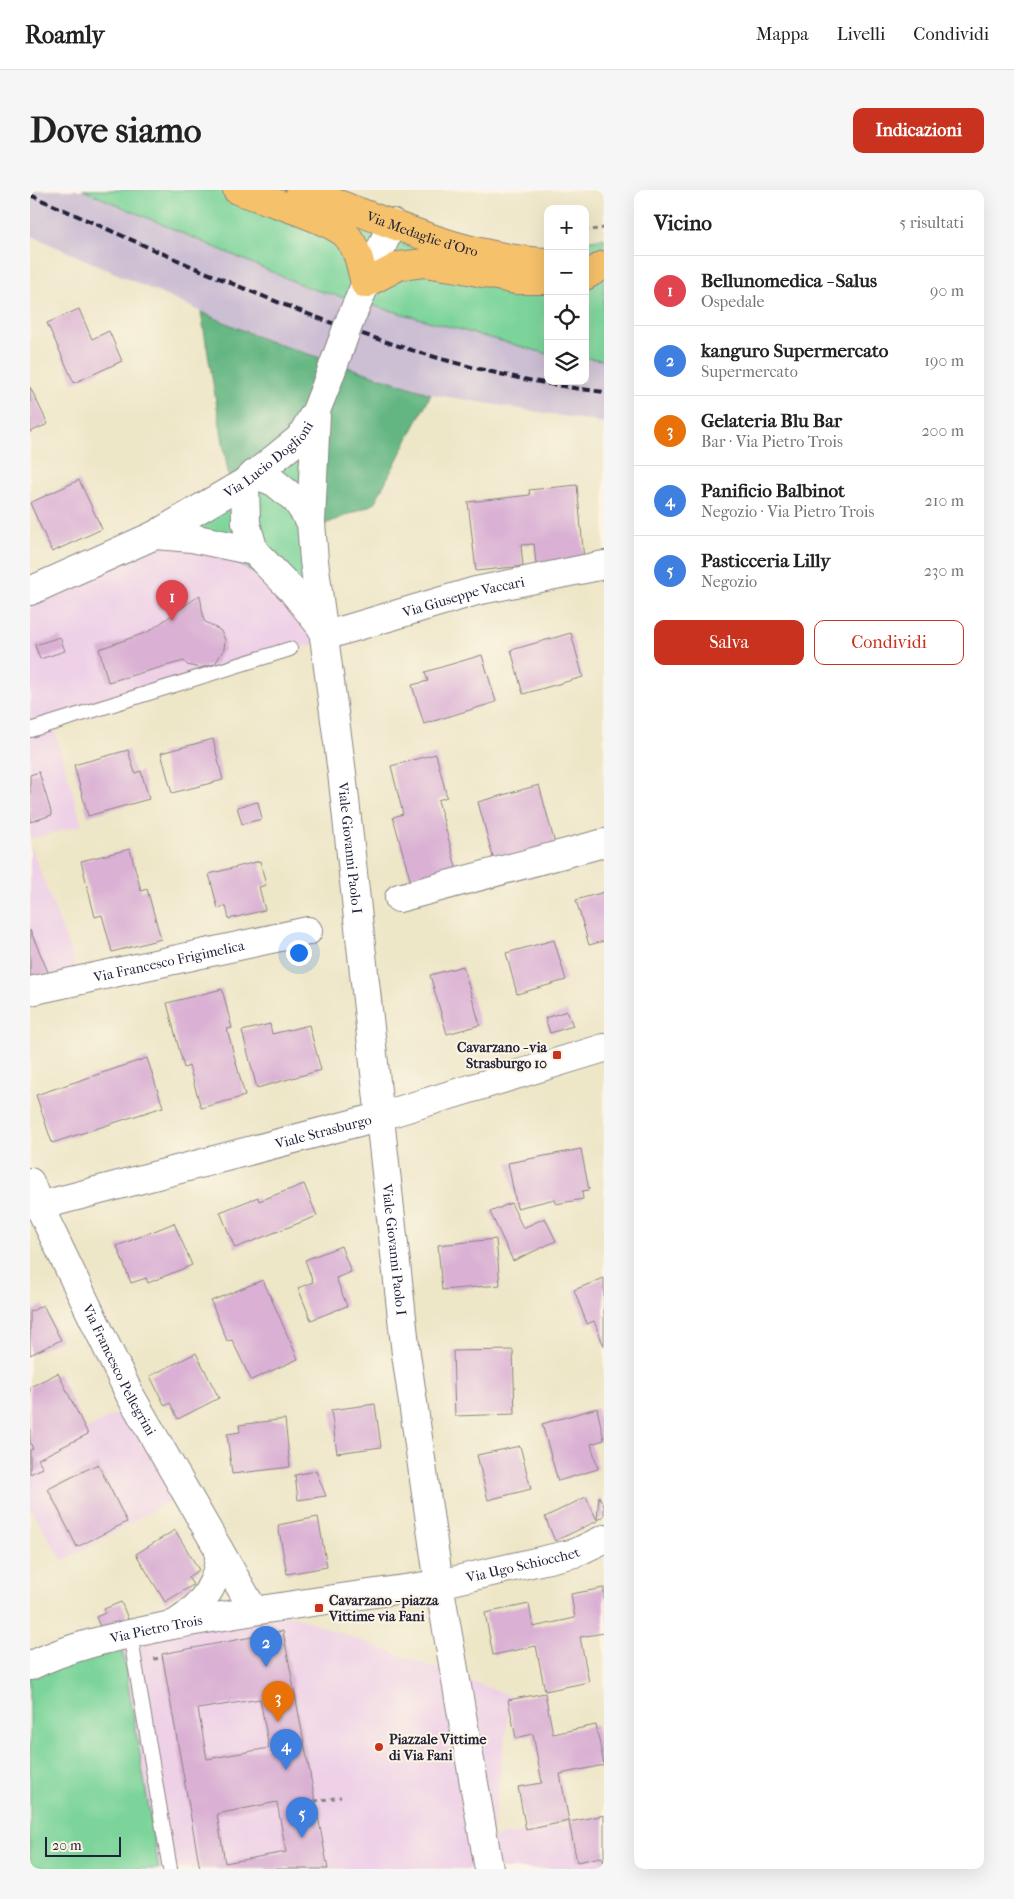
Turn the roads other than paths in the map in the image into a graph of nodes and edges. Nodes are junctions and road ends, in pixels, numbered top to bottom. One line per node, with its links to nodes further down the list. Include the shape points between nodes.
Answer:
1 (237, 190): 10 (main road, via 330,225 344,234 354,246 360,262)
2 (303, 190): 3 (main road, Via Medaglie d'Oro)
3 (392, 222): 6 (main road, Via Medaglie d'Oro, via 488,256); 10 (street, Via Lucio Doglioni)
4 (604, 256): 5 (main road)
5 (589, 258)
6 (544, 262)
7 (604, 265): 8 (main road)
8 (589, 274)
9 (544, 280): 10 (main road, via 516,280 424,263 399,266)
10 (361, 294): 11 (street, Via Lucio Doglioni, bridge)
11 (316, 411): 12 (street, Via Lucio Doglioni, via 300,438); 13 (street)
12 (250, 478): 13 (street, Viale Giovanni Paolo I, via 274,482 296,500); 14 (street, Via Lucio Doglioni); 15 (street, via 246,523)
13 (311, 522): 18 (street, Viale Giovanni Paolo I)
14 (155, 535): 15 (street, via 192,538); 17 (street, Via Lucio Doglioni)
15 (254, 551): 18 (street, via 292,590)
16 (604, 565): 18 (street, Via Giuseppe Vaccari, via 476,591)
17 (30, 591)
18 (323, 632): 26 (street, Viale Giovanni Paolo I, via 342,773)
19 (290, 649): 20 (lane)
20 (30, 730)
21 (604, 842): 22 (street)
22 (399, 898)
23 (308, 931): 24 (street, Via Francesco Frigimelica)
24 (30, 991)
25 (604, 1048): 26 (street, Viale Strasburgo)
26 (378, 1117): 27 (street, Viale Strasburgo); 30 (street, Viale Giovanni Paolo I, via 406,1354)
27 (33, 1199): 29 (street, Via Francesco Pellegrini, via 130,1395)
28 (604, 1540): 30 (street, Via Ugo Schiocchet, via 575,1553)
29 (219, 1550): 31 (street, Via Francesco Pellegrini); 32 (street, via 218,1570 211,1586 194,1611)
30 (439, 1584): 31 (street, Via Pietro Trois); 36 (street, Viale Giovanni Paolo I)
31 (253, 1609): 32 (street, Via Pietro Trois)
32 (174, 1625): 33 (street, Via Pietro Trois)
33 (130, 1634): 34 (street, Via Pietro Trois, via 82,1646); 35 (lane)
34 (30, 1666)
35 (170, 1869)
36 (489, 1869)

